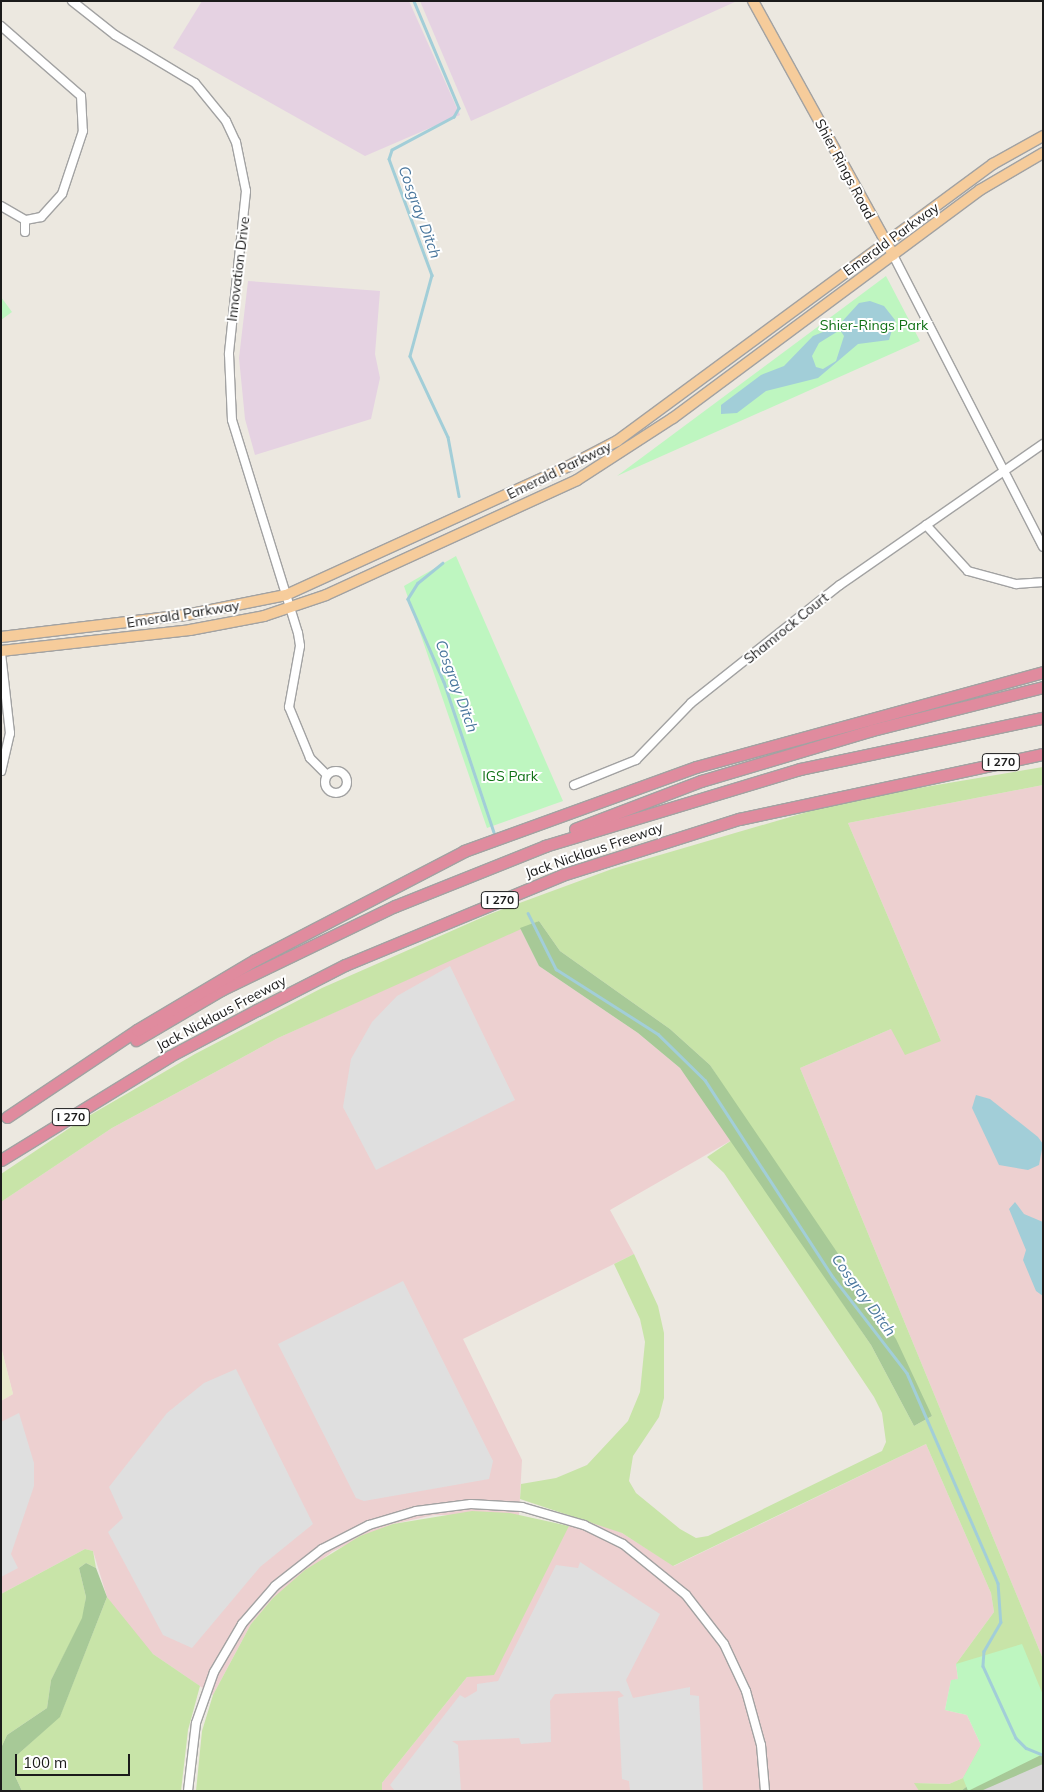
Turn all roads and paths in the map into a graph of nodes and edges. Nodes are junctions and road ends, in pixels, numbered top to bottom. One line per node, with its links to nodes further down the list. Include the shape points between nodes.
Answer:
1 (72, 1): 16 (street, Innovation Drive, via 115,35 195,83 222,114 236,142 246,191 228,396 239,448)
2 (753, 1): 9 (main road, Shier Rings Road)
3 (1, 26): 7 (street, via 81,96 83,131 62,194 41,217)
4 (1043, 136): 9 (main road, Emerald Parkway, via 993,164)
5 (1043, 153): 10 (main road, Emerald Parkway, via 990,182)
6 (1, 206): 7 (street)
7 (25, 220): 8 (street)
8 (25, 232)
9 (885, 242): 10 (main road, Shier Rings Road); 16 (main road, Emerald Parkway, via 617,441 436,529)
10 (893, 255): 12 (street, Shier Rings Road); 17 (main road, Emerald Parkway, via 624,452 432,548)
11 (1043, 444): 12 (street, Shamrock Court)
12 (1004, 470): 13 (street, Shamrock Court); 14 (street, Shier Rings Road)
13 (926, 525): 15 (street, via 968,571 1016,584); 28 (street, Shamrock Court, via 840,585 691,704 636,760)
14 (1043, 547)
15 (1043, 582)
16 (286, 595): 17 (street, Innovation Drive); 18 (main road, Emerald Parkway, via 186,615)
17 (290, 608): 19 (main road, Emerald Parkway, via 190,630); 27 (street, Innovation Drive, via 300,646 289,707 310,758)
18 (1, 637)
19 (1, 652): 26 (street, via 10,732)
20 (1043, 672): 30 (highway, via 696,767 464,851 255,960 137,1030)
21 (1043, 688): 29 (highway, via 872,730 701,781 556,836)
22 (1043, 718): 29 (highway, Jack Nicklaus Freeway / I 270, via 800,769 644,814)
23 (1043, 754): 25 (highway, Jack Nicklaus Freeway / I 270)
24 (1043, 762): 25 (highway)
25 (960, 770): 31 (highway, Jack Nicklaus Freeway / I 270, via 698,831 562,875 436,925 345,966 170,1056)
26 (1, 771)
27 (326, 775)
28 (574, 785)
29 (484, 870): 30 (highway, Jack Nicklaus Freeway / I 270, via 395,906 221,990)
30 (4, 1119)
31 (1, 1160)
32 (188, 1791): 33 (street, via 196,1723 214,1672 242,1624 275,1586 322,1549 370,1524 435,1507 487,1504 555,1515 602,1533 656,1567 686,1595 724,1644 746,1691 761,1745)
33 (765, 1791)

